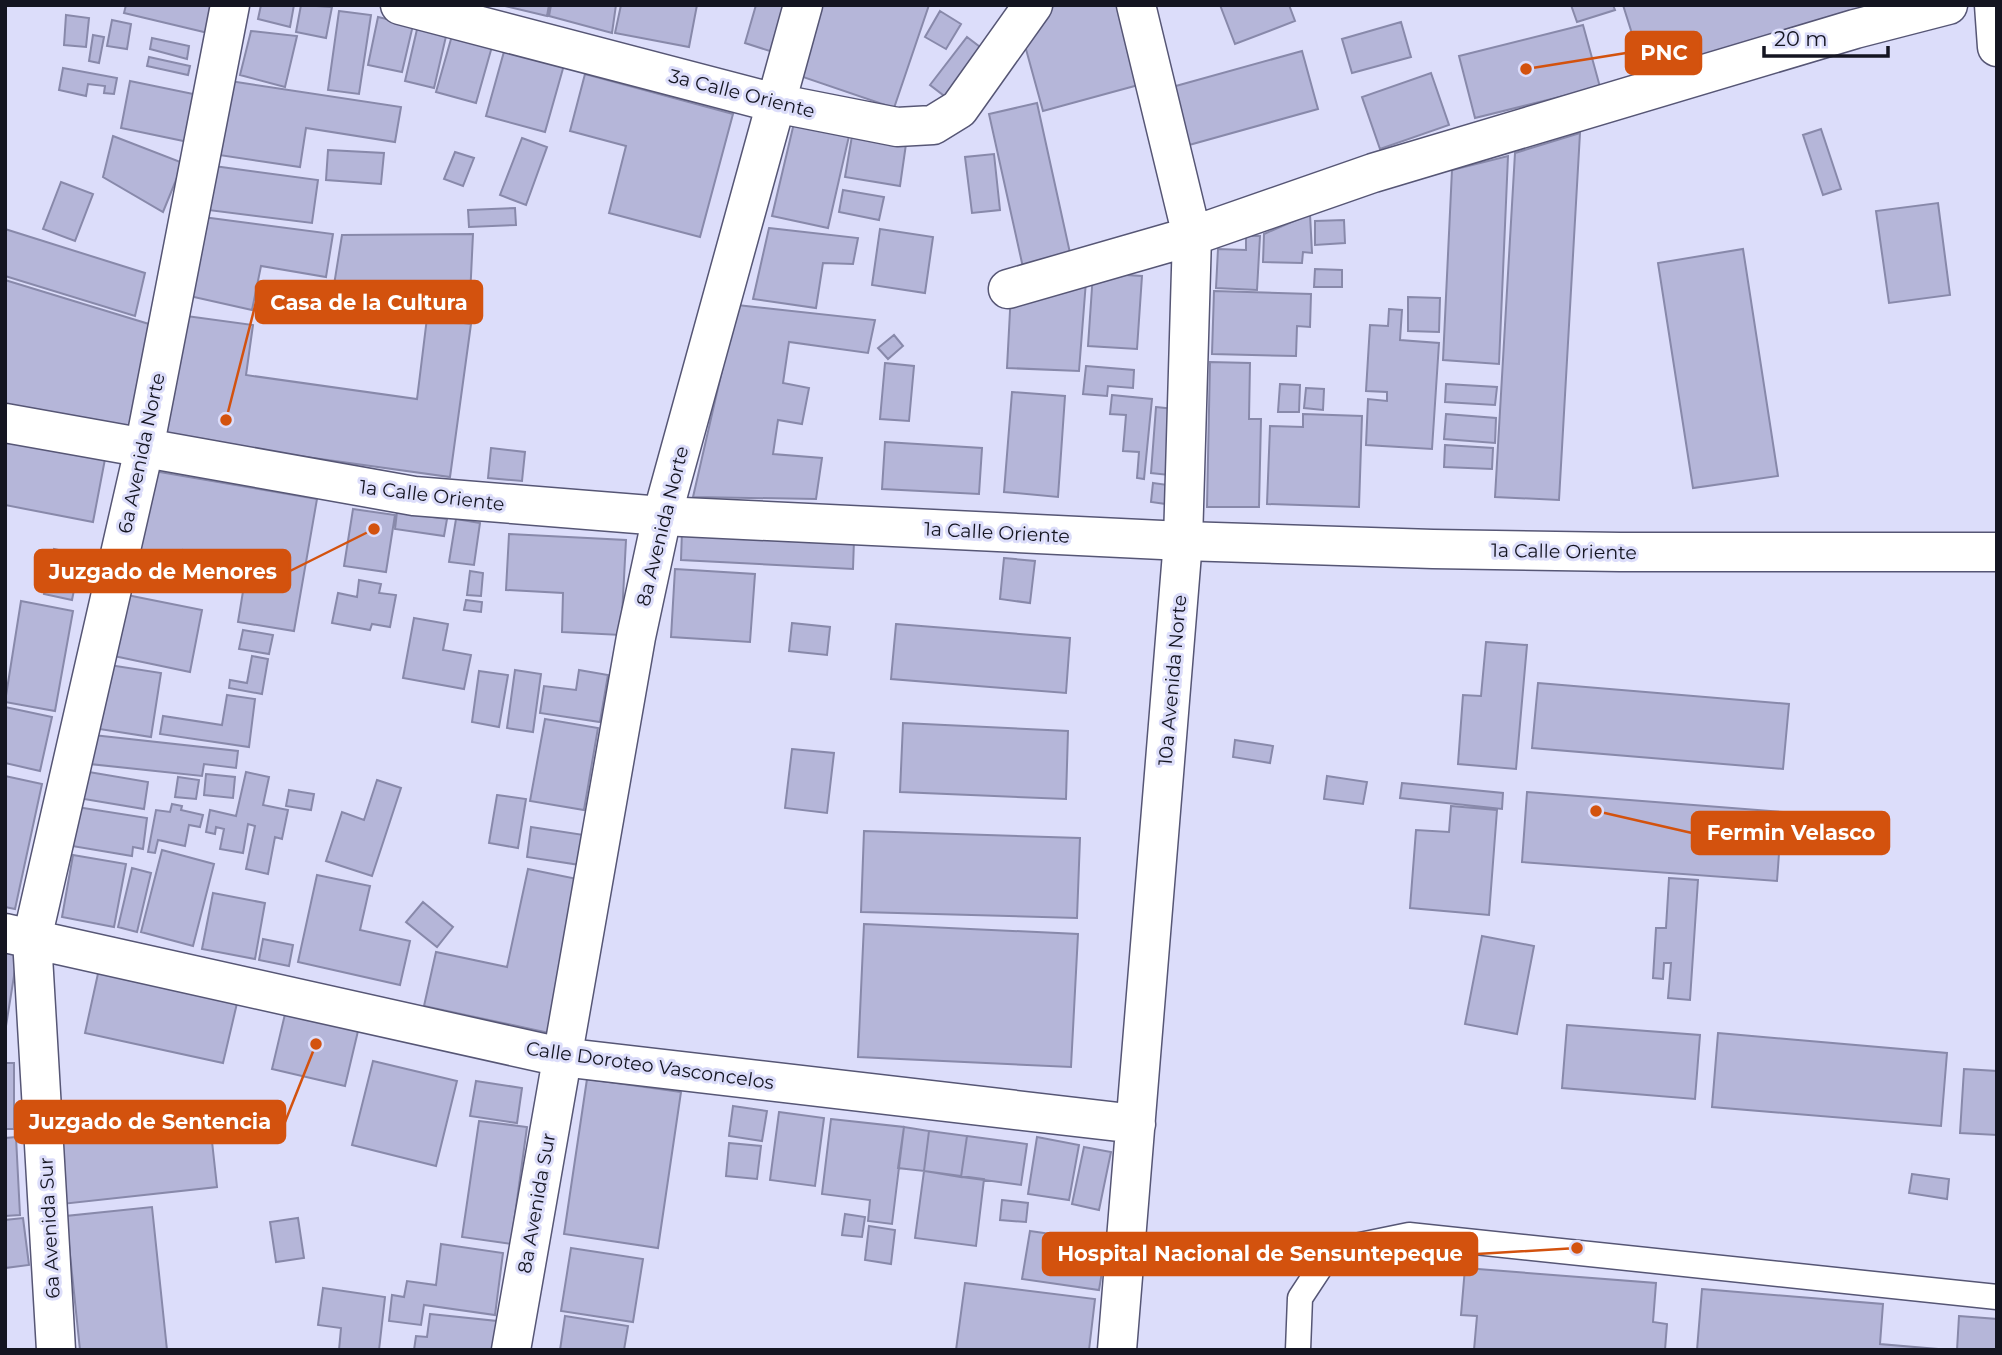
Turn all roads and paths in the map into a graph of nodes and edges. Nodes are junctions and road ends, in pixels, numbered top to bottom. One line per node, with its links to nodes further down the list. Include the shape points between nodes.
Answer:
1 (230, 5): 13 (street, 6a Avenida Norte)
2 (400, 5): 9 (street, 3a Calle Oriente)
3 (803, 5): 9 (street, 8a Avenida Norte)
4 (1033, 5): 9 (street, 3a Calle Oriente, via 959,109 933,125 897,127)
5 (1136, 5): 10 (street, 10a Avenida Norte)
6 (1948, 5): 10 (street, via 1373,173)
7 (1994, 5): 8 (street)
8 (1997, 47)
9 (775, 103): 14 (street, 8a Avenida Norte)
10 (1192, 236): 11 (street); 15 (street, 10a Avenida Norte)
11 (1008, 289)
12 (5, 423): 13 (street, 1a Calle Oriente)
13 (144, 449): 14 (street, 1a Calle Oriente, via 414,496); 17 (street, 6a Avenida Norte)
14 (663, 516): 15 (street, 1a Calle Oriente); 18 (street, 8a Avenida Norte, via 636,637)
15 (1183, 541): 16 (street, 1a Calle Oriente, via 1620,552); 19 (street, 10a Avenida Norte)
16 (1997, 552)
17 (19, 936): 18 (street, Calle Doroteo Vasconcelos); 21 (street, 6a Avenida Sur)
18 (561, 1056): 19 (street, Calle Doroteo Vasconcelos); 22 (street, 8a Avenida Sur)
19 (1136, 1124): 23 (street, 10a Avenida Norte)
20 (1997, 1297): 24 (lane, via 1409,1235 1331,1251 1300,1298)
21 (56, 1350)
22 (511, 1350)
23 (1117, 1350)
24 (1298, 1350)

